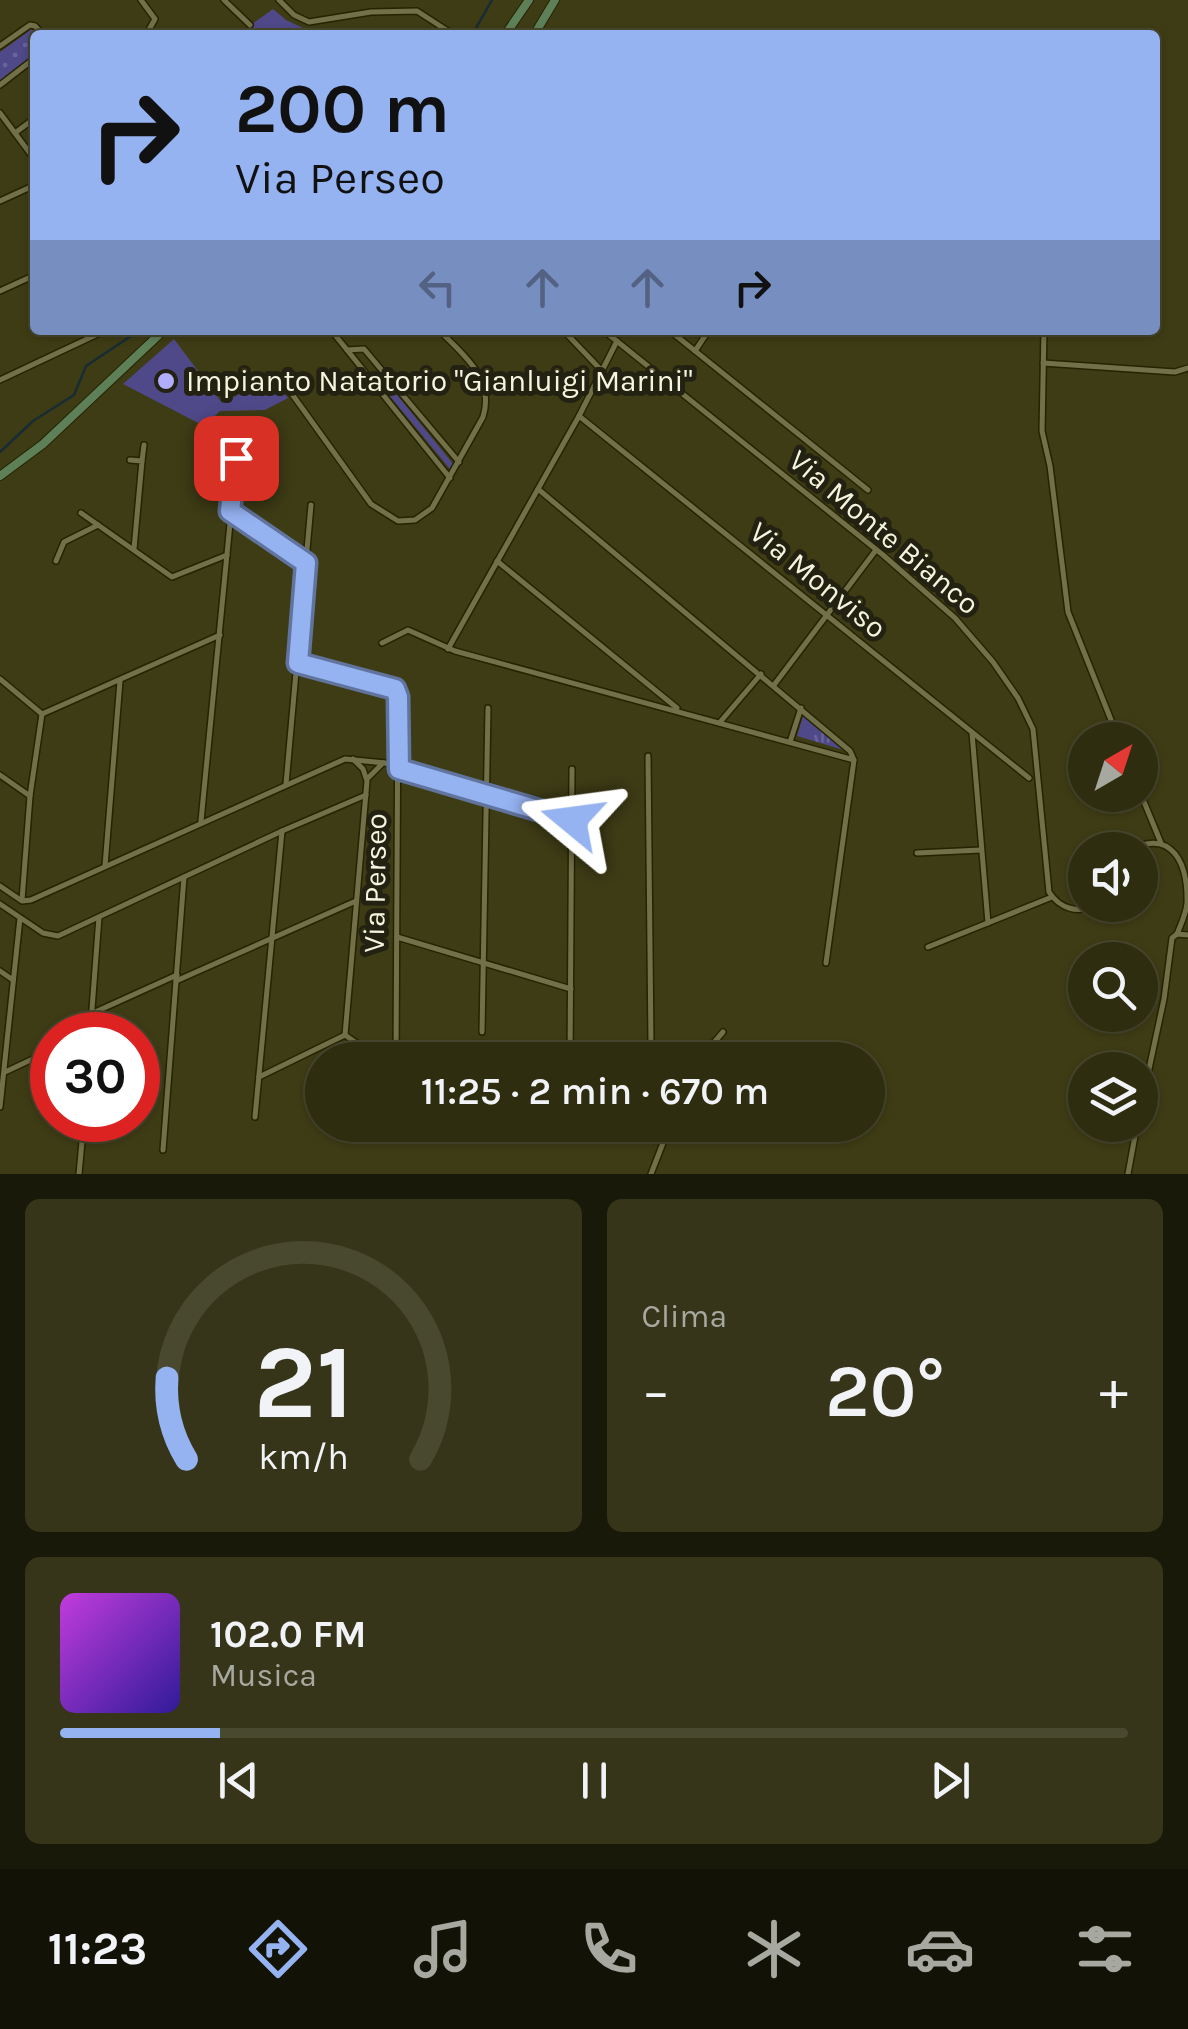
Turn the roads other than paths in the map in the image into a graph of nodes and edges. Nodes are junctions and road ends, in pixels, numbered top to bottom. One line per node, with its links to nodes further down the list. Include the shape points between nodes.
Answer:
1 (141, 0): 8 (street, via 155,19)
2 (224, 0): 6 (street)
3 (278, 0): 9 (street, via 308,22 415,10)
4 (530, 0): 10 (main road)
5 (556, 0): 11 (main road)
6 (250, 26)
7 (38, 30): 12 (street, via 31,24)
8 (149, 30)
9 (446, 30)
10 (509, 30)
11 (537, 30)
12 (0, 46)
13 (30, 62): 14 (street)
14 (0, 86)
15 (0, 114): 17 (street)
16 (30, 122): 17 (street)
17 (15, 133): 18 (street)
18 (30, 153)
19 (30, 188): 20 (street)
20 (0, 200)
21 (30, 278): 22 (street)
22 (0, 291)
23 (96, 335): 39 (street)
24 (159, 335): 46 (main road, via 44,444)
25 (335, 335): 33 (street)
26 (444, 335): 45 (street, via 480,374 486,391 483,417)
27 (567, 335): 37 (street)
28 (609, 335): 32 (street, Via Monte Bianco)
29 (675, 335): 34 (street)
30 (706, 335): 34 (street)
31 (1044, 335): 35 (street)
32 (617, 342): 37 (street); 55 (street, Via Monte Bianco)
33 (347, 350): 45 (street, via 364,349); 47 (street)
34 (695, 351): 49 (street)
35 (1043, 364): 36 (street); 74 (street, via 1042,432 1068,615)
36 (1188, 368)
37 (602, 371): 40 (street)
38 (279, 376): 47 (street, via 366,498 388,517 406,522 422,516)
39 (0, 380)
40 (579, 416): 48 (street); 60 (street, Via Monviso)
41 (239, 431): 51 (street)
42 (144, 445): 44 (street)
43 (130, 460): 44 (street)
44 (142, 461): 54 (street)
45 (459, 462): 47 (street)
46 (0, 476)
47 (450, 478)
48 (538, 489): 58 (street); 65 (street)
49 (868, 490)
50 (311, 506): 59 (street)
51 (230, 511): 56 (street); 59 (street)
52 (82, 514): 53 (street)
53 (98, 525): 54 (street); 57 (street, via 67,540)
54 (134, 550): 56 (street, via 174,577)
55 (876, 550): 60 (street); 101 (street, Via Monte Bianco, via 958,620 1026,712)
56 (226, 555): 61 (street)
57 (56, 562)
58 (497, 562): 63 (street); 71 (street)
59 (306, 563): 64 (street)
60 (826, 616): 68 (street); 75 (street, Via Monviso)
61 (220, 635): 67 (street); 92 (street)
62 (382, 644): 63 (street, via 406,629)
63 (448, 649): 71 (street)
64 (298, 663): 81 (street, Via Perseo, via 395,689); 86 (street)
65 (761, 674): 68 (street); 73 (street)
66 (0, 679): 72 (street)
67 (120, 681): 72 (street); 98 (street)
68 (774, 685): 70 (street)
69 (488, 708): 88 (street)
70 (801, 708): 76 (street); 78 (street)
71 (680, 711): 73 (street)
72 (42, 714): 89 (street)
73 (720, 722): 76 (street)
74 (1112, 722)
75 (972, 732): 84 (street, Via Monviso); 96 (street)
76 (790, 742): 78 (street)
77 (648, 756): 128 (street)
78 (853, 757): 115 (street)
79 (353, 758): 80 (street); 85 (street); 86 (street)
80 (383, 763): 81 (street); 85 (street)
81 (399, 769): 88 (street); 111 (street, Via Perseo)
82 (572, 769): 91 (street)
83 (0, 776): 89 (street)
84 (1028, 778)
85 (366, 781): 87 (street)
86 (286, 784): 92 (street)
87 (366, 795): 93 (street); 103 (street)
88 (485, 795): 91 (street); 114 (street)
89 (30, 796): 102 (street)
90 (1148, 812): 94 (street)
91 (572, 820): 119 (street)
92 (200, 823): 98 (street)
93 (282, 830): 99 (street); 112 (street)
94 (1161, 843): 95 (street); 109 (street, via 1176,852 1184,879 1186,904)
95 (1158, 844)
96 (981, 850): 97 (street); 108 (street)
97 (917, 853)
98 (105, 866): 102 (street)
99 (184, 877): 106 (street); 117 (street)
100 (0, 886): 102 (street)
101 (1052, 897): 105 (street); 108 (street)
102 (22, 901)
103 (356, 901): 112 (street); 124 (street)
104 (0, 904): 107 (street)
105 (1068, 906)
106 (99, 917): 107 (street, via 56,936); 120 (street)
107 (20, 918): 118 (street)
108 (988, 923): 113 (street)
109 (1177, 934): 110 (street); 130 (street)
110 (1188, 936)
111 (397, 937): 114 (street); 126 (street, Via Perseo)
112 (271, 940): 117 (street); 133 (street)
113 (928, 947)
114 (483, 963): 119 (street); 122 (street)
115 (826, 963)
116 (0, 972): 118 (street)
117 (176, 978): 121 (street); 139 (street)
118 (13, 980): 132 (street)
119 (571, 989): 127 (street)
120 (92, 1012)
121 (94, 1012)
122 (482, 1032)
123 (723, 1032): 129 (street)
124 (345, 1035): 125 (street); 133 (street)
125 (355, 1042)
126 (396, 1042)
127 (570, 1042)
128 (652, 1042)
129 (715, 1042)
130 (1153, 1052)
131 (30, 1061): 132 (street)
132 (4, 1073): 134 (street)
133 (259, 1078): 135 (street)
134 (0, 1107)
135 (256, 1117)
136 (82, 1142): 140 (street)
137 (664, 1142): 141 (street)
138 (1134, 1142): 142 (street)
139 (163, 1150)
140 (78, 1174)
141 (652, 1174)
142 (1128, 1174)

